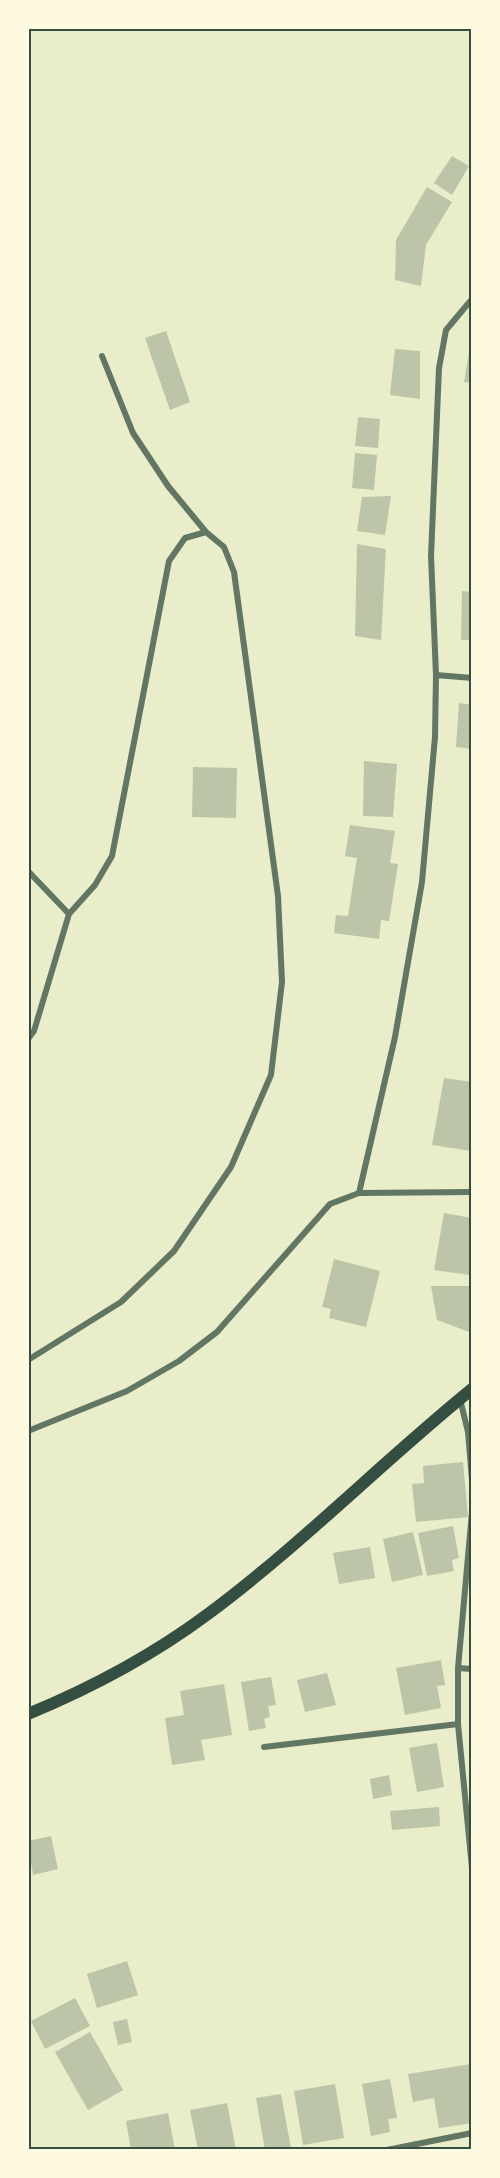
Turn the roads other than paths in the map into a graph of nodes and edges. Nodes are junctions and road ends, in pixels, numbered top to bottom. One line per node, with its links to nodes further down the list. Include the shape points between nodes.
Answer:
1 (471, 299): 4 (street, via 446,330 439,368 431,556)
2 (102, 357): 3 (street, via 133,433 168,486)
3 (206, 532): 7 (street, via 185,538 169,561 112,856 95,885); 11 (street, via 225,547 234,572 278,896 282,982 271,1075 231,1167 174,1251 121,1302)
4 (436, 675): 5 (street); 10 (street, via 435,737 422,882 395,1037)
5 (471, 678)
6 (28, 872): 7 (street)
7 (69, 914): 8 (street, via 34,1031)
8 (28, 1039)
9 (471, 1192): 10 (street)
10 (359, 1193): 14 (street, via 330,1204 217,1332 179,1361 127,1391)
11 (28, 1360)
12 (471, 1389): 13 (main road)
13 (459, 1399): 15 (street, via 468,1432); 19 (main road, via 278,1558 206,1615 120,1670)
14 (28, 1431)
15 (471, 1480)
16 (471, 1512): 17 (street)
17 (458, 1668): 18 (street); 20 (street)
18 (471, 1669)
19 (28, 1714)
20 (458, 1724): 21 (street); 22 (street)
21 (264, 1747)
22 (469, 1816): 23 (street)
23 (471, 1869)
24 (471, 2133): 25 (street)
25 (387, 2150)

